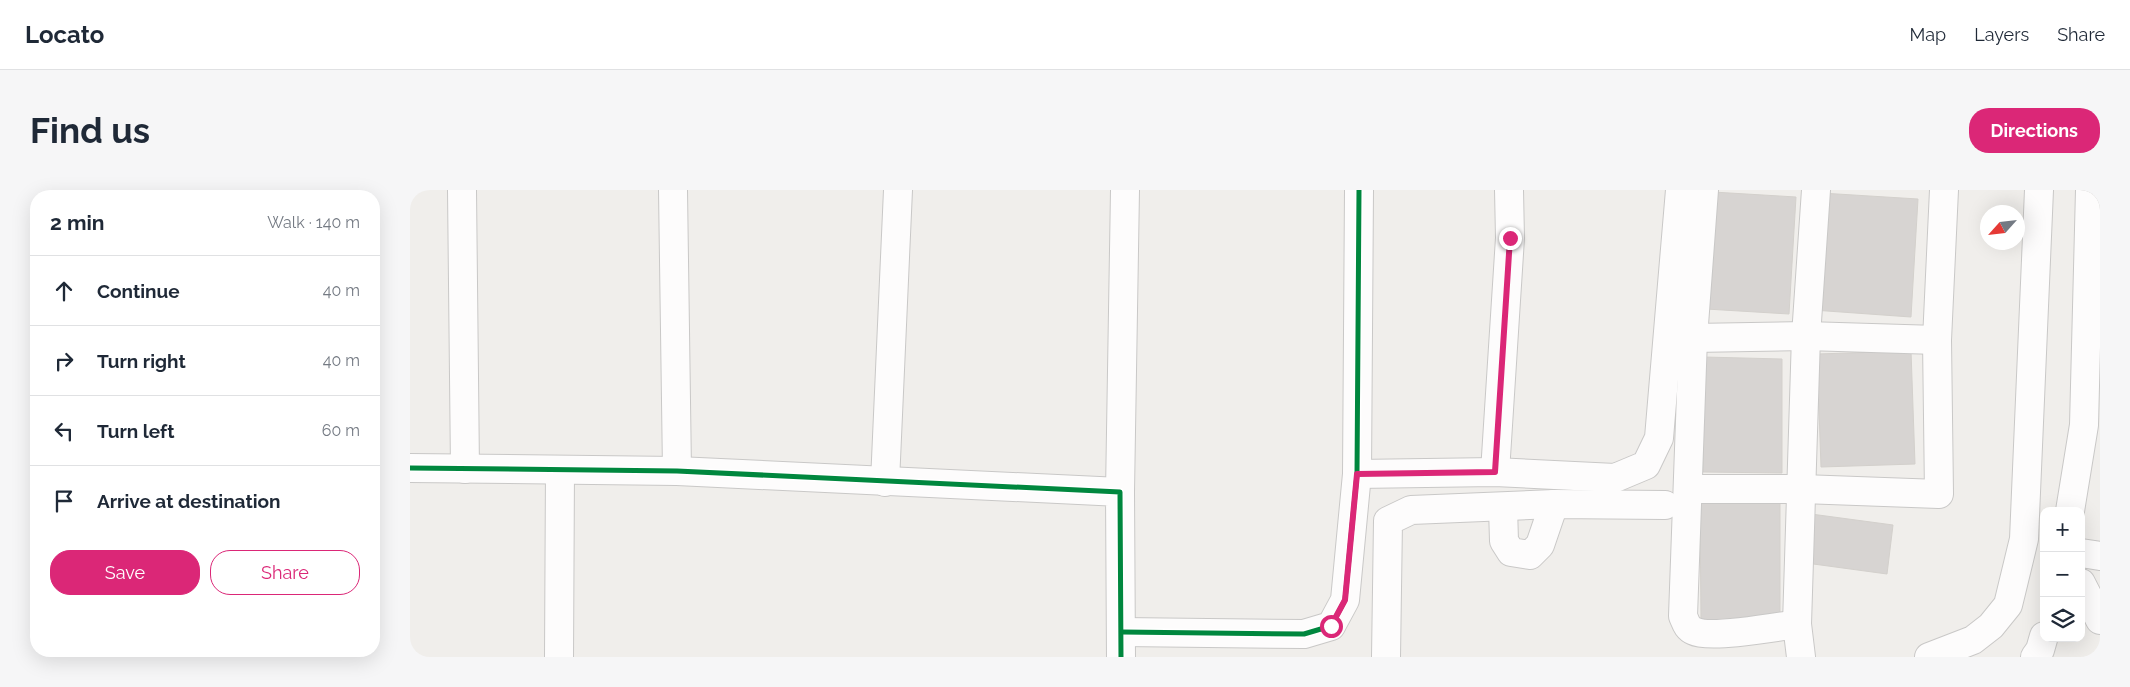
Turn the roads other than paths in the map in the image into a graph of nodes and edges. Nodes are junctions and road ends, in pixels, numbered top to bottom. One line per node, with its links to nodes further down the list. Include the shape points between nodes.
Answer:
1 (462, 190): 18 (street)
2 (673, 190): 20 (street)
3 (898, 190): 23 (street)
4 (1125, 190): 26 (street)
5 (1359, 190): 22 (street)
6 (1509, 190): 21 (street, via 1510,238)
7 (1680, 190): 21 (street, via 1659,438 1646,465 1615,478)
8 (1704, 190): 14 (street)
9 (1816, 190): 13 (street)
10 (1944, 190): 15 (street)
11 (2038, 190): 31 (street)
12 (2090, 190): 16 (street)
13 (1806, 336): 14 (street); 15 (street); 25 (street)
14 (1694, 338): 24 (street)
15 (1937, 340): 25 (street, via 1939,494)
16 (2092, 392): 30 (street)
17 (410, 468): 18 (street)
18 (465, 469): 19 (street)
19 (560, 470): 20 (street); 40 (street)
20 (677, 471): 23 (street)
21 (1495, 472): 22 (street)
22 (1357, 474): 38 (street, via 1345,600 1331,626 1304,634)
23 (885, 482): 26 (street)
24 (1689, 489): 25 (street); 36 (street, via 1683,584 1683,616 1688,628 1696,633 1715,634)
25 (1802, 489): 36 (street)
26 (1120, 492): 38 (street)
27 (1554, 504): 28 (street); 29 (street); 29 (street, via 1540,545 1530,555 1511,552 1504,541)
28 (1666, 505)
29 (1503, 507): 41 (street, via 1411,510 1388,521)
30 (2071, 507)
31 (2034, 541): 39 (street, via 2008,605)
32 (2085, 554): 33 (street)
33 (2100, 556)
34 (2085, 591): 35 (street)
35 (2100, 620)
36 (1797, 624): 42 (street)
37 (2042, 642): 44 (street)
38 (1122, 645)
39 (1978, 648): 43 (street)
40 (559, 657)
41 (1386, 657)
42 (1801, 657)
43 (1929, 657)
44 (2035, 657)

